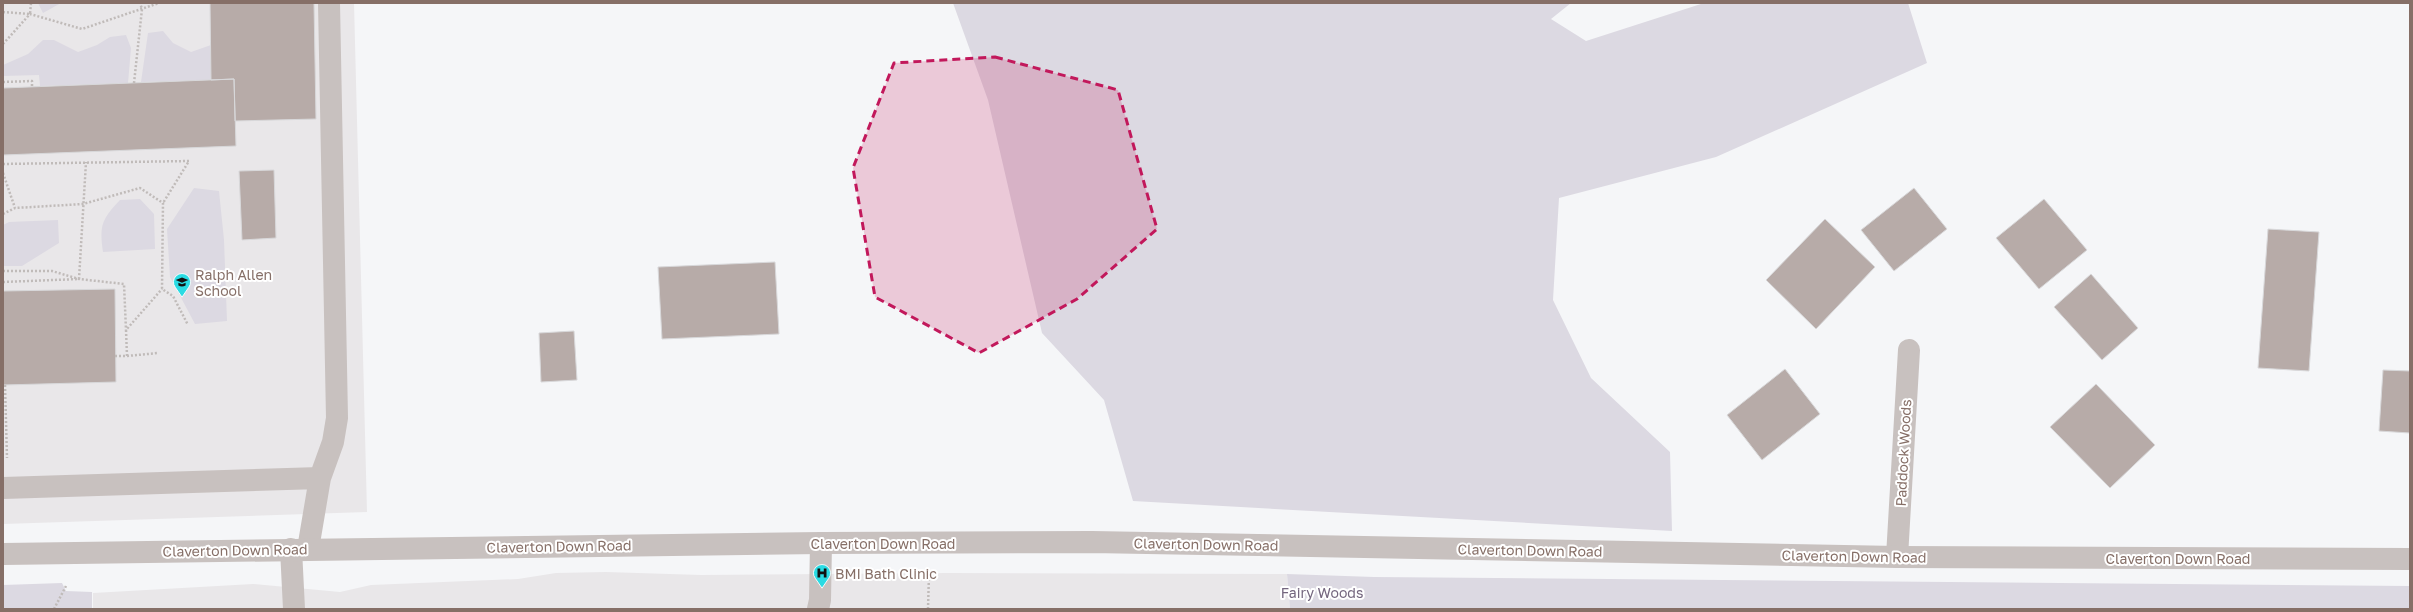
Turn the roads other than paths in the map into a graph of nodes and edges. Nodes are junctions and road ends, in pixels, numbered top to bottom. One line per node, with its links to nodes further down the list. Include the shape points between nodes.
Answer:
1 (329, 3): 3 (street, via 337,418 333,442)
2 (1909, 350): 8 (street, Paddock Woods)
3 (320, 478): 4 (street); 6 (street)
4 (5, 488)
5 (821, 543): 6 (street, Claverton Down Road); 8 (street, Claverton Down Road, via 1100,542); 11 (street)
6 (300, 549): 7 (street, Claverton Down Road); 10 (street)
7 (3, 554)
8 (1898, 557): 9 (street, Claverton Down Road)
9 (2410, 559)
10 (294, 609)
11 (818, 609)

